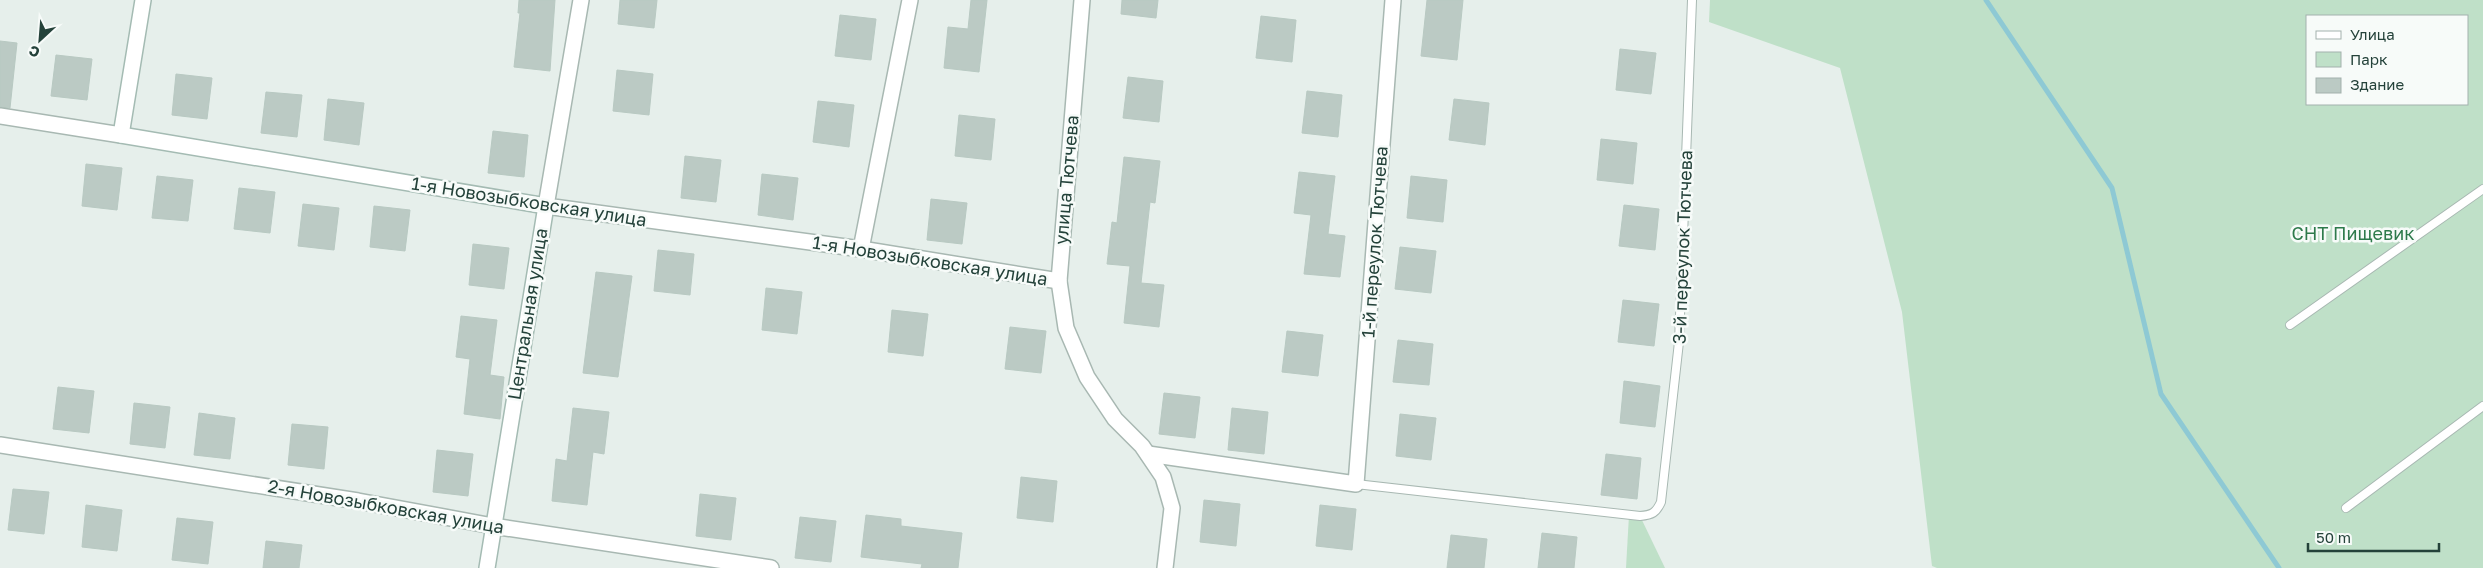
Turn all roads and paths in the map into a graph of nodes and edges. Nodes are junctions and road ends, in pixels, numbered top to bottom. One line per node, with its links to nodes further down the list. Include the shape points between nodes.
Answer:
1 (144, 0): 8 (street)
2 (581, 0): 10 (street, Центральная улица)
3 (910, 0): 11 (street)
4 (1082, 0): 12 (street, улица Тютчева)
5 (1393, 0): 17 (street, 1-й переулок Тютчева)
6 (1692, 0): 17 (lane, 3-й переулок Тютчева, via 1679,342 1662,494 1657,511 1651,516 1640,516)
7 (0, 116): 8 (street, 1-я Новозыбковская улица)
8 (121, 135): 10 (street, 1-я Новозыбковская улица)
9 (2483, 189): 13 (lane)
10 (546, 206): 11 (street, 1-я Новозыбковская улица); 19 (street, Центральная улица)
11 (861, 249): 12 (street, 1-я Новозыбковская улица)
12 (1059, 281): 16 (street, улица Тютчева, via 1066,328 1087,377 1115,419)
13 (2290, 326)
14 (2483, 406): 18 (lane)
15 (0, 445): 19 (street, 2-я Новозыбковская улица, via 358,501)
16 (1148, 454): 17 (street); 22 (street, улица Тютчева, via 1164,477 1172,508)
17 (1356, 484)
18 (2346, 508)
19 (493, 526): 20 (street, Центральная улица); 21 (street, 2-я Новозыбковская улица)
20 (487, 568)
21 (771, 568)
22 (1165, 568)

